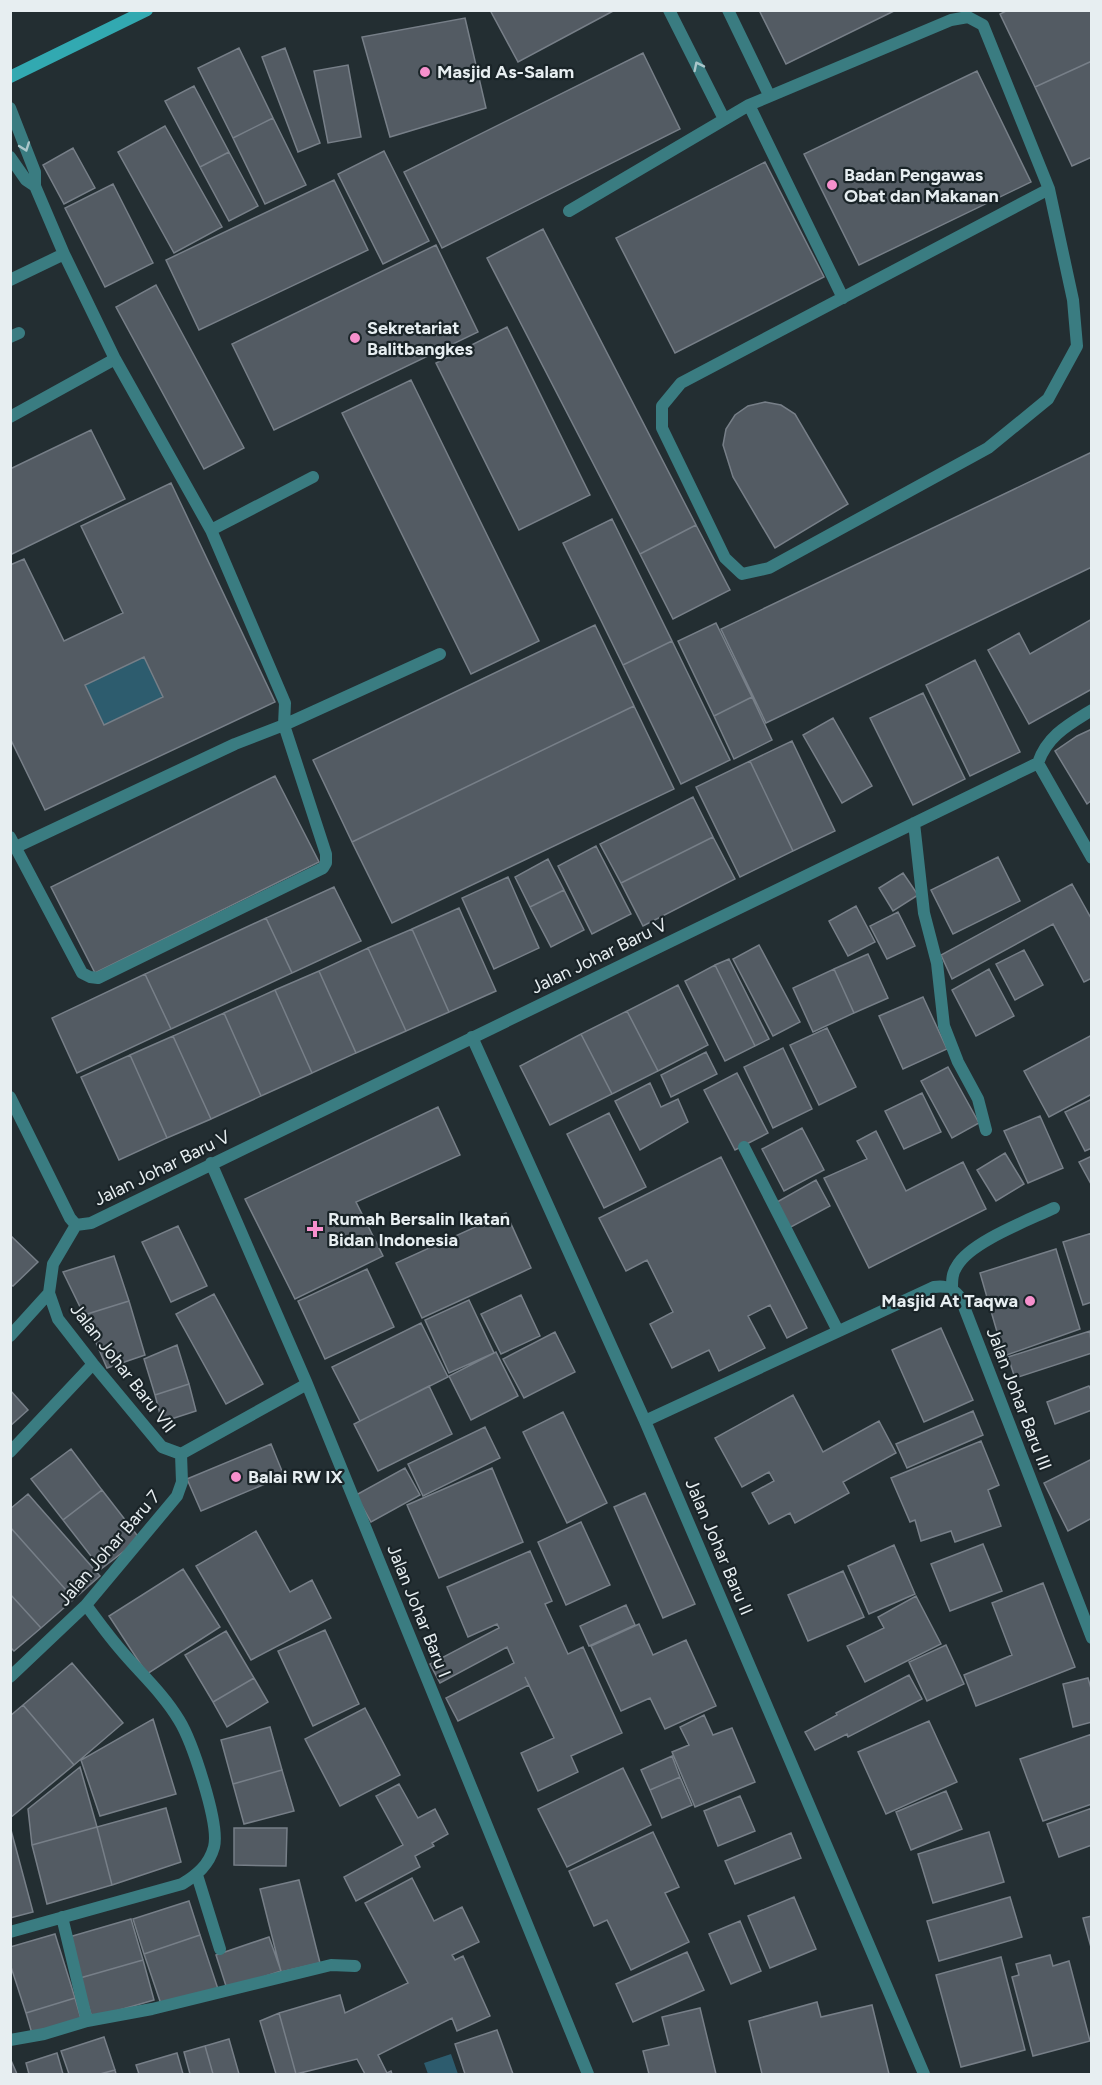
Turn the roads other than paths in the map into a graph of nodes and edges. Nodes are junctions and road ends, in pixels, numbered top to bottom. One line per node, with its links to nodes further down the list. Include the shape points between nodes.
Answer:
1 (147, 10): 4 (main road)
2 (669, 10): 8 (street, one-way to 2)
3 (728, 10): 5 (street)
4 (10, 77)
5 (769, 95): 6 (street); 11 (street, via 951,20 968,17 983,25)
6 (749, 105): 8 (street); 15 (street)
7 (10, 108): 10 (street, one-way to 10, via 35,172)
8 (724, 119): 12 (street)
9 (10, 157): 10 (street)
10 (35, 186): 13 (street)
11 (1049, 189): 15 (street); 15 (street, via 1073,300 1077,346 1048,399 988,448 769,568 742,574 725,558 662,429 662,406 681,383)
12 (569, 211)
13 (64, 254): 14 (street); 16 (street)
14 (10, 280)
15 (843, 298)
16 (115, 359): 17 (street); 19 (street)
17 (10, 417)
18 (313, 477): 19 (street)
19 (211, 530): 22 (street, via 285,703)
20 (440, 654): 22 (street)
21 (1092, 710): 23 (street, via 1055,734)
22 (285, 725): 25 (street); 25 (street, via 326,854 323,868 98,978 82,974)
23 (1038, 763): 24 (street, Jalan Johar Baru V); 26 (street)
24 (914, 823): 27 (street, Jalan Johar Baru V); 29 (street, via 924,913 937,963 944,1026 978,1099)
25 (13, 842)
26 (1092, 858)
27 (472, 1037): 31 (street, Jalan Johar Baru V); 40 (street, Jalan Johar Baru II)
28 (10, 1097): 33 (street)
29 (986, 1130)
30 (744, 1147): 36 (street)
31 (212, 1163): 33 (street, Jalan Johar Baru V, via 91,1222); 39 (street, Jalan Johar Baru I)
32 (1054, 1208): 34 (street, via 965,1255 953,1274)
33 (76, 1225): 35 (street, via 53,1264)
34 (952, 1289): 36 (street, via 934,1287); 44 (street, Jalan Johar Baru III, via 961,1299)
35 (49, 1293): 37 (street); 38 (street, Jalan Johar Baru VII, via 58,1319)
36 (838, 1331): 40 (street)
37 (10, 1336)
38 (93, 1364): 41 (street); 42 (street, Jalan Johar Baru VII, via 162,1447)
39 (307, 1384): 42 (street); 53 (street, Jalan Johar Baru I)
40 (645, 1421): 54 (street, Jalan Johar Baru II)
41 (10, 1452)
42 (181, 1454): 43 (street, Jalan Johar Baru 7, via 182,1482 177,1496)
43 (86, 1605): 45 (street, Jalan Johar Baru 7); 46 (street, via 179,1720 196,1759 215,1830 207,1864)
44 (1092, 1638)
45 (10, 1677)
46 (197, 1875): 47 (street, via 144,1896); 49 (street)
47 (62, 1917): 48 (street); 51 (street)
48 (10, 1932)
49 (219, 1949)
50 (355, 1966): 51 (street, via 330,1965)
51 (87, 2021): 52 (street)
52 (10, 2040)
53 (588, 2074)
54 (924, 2074)

